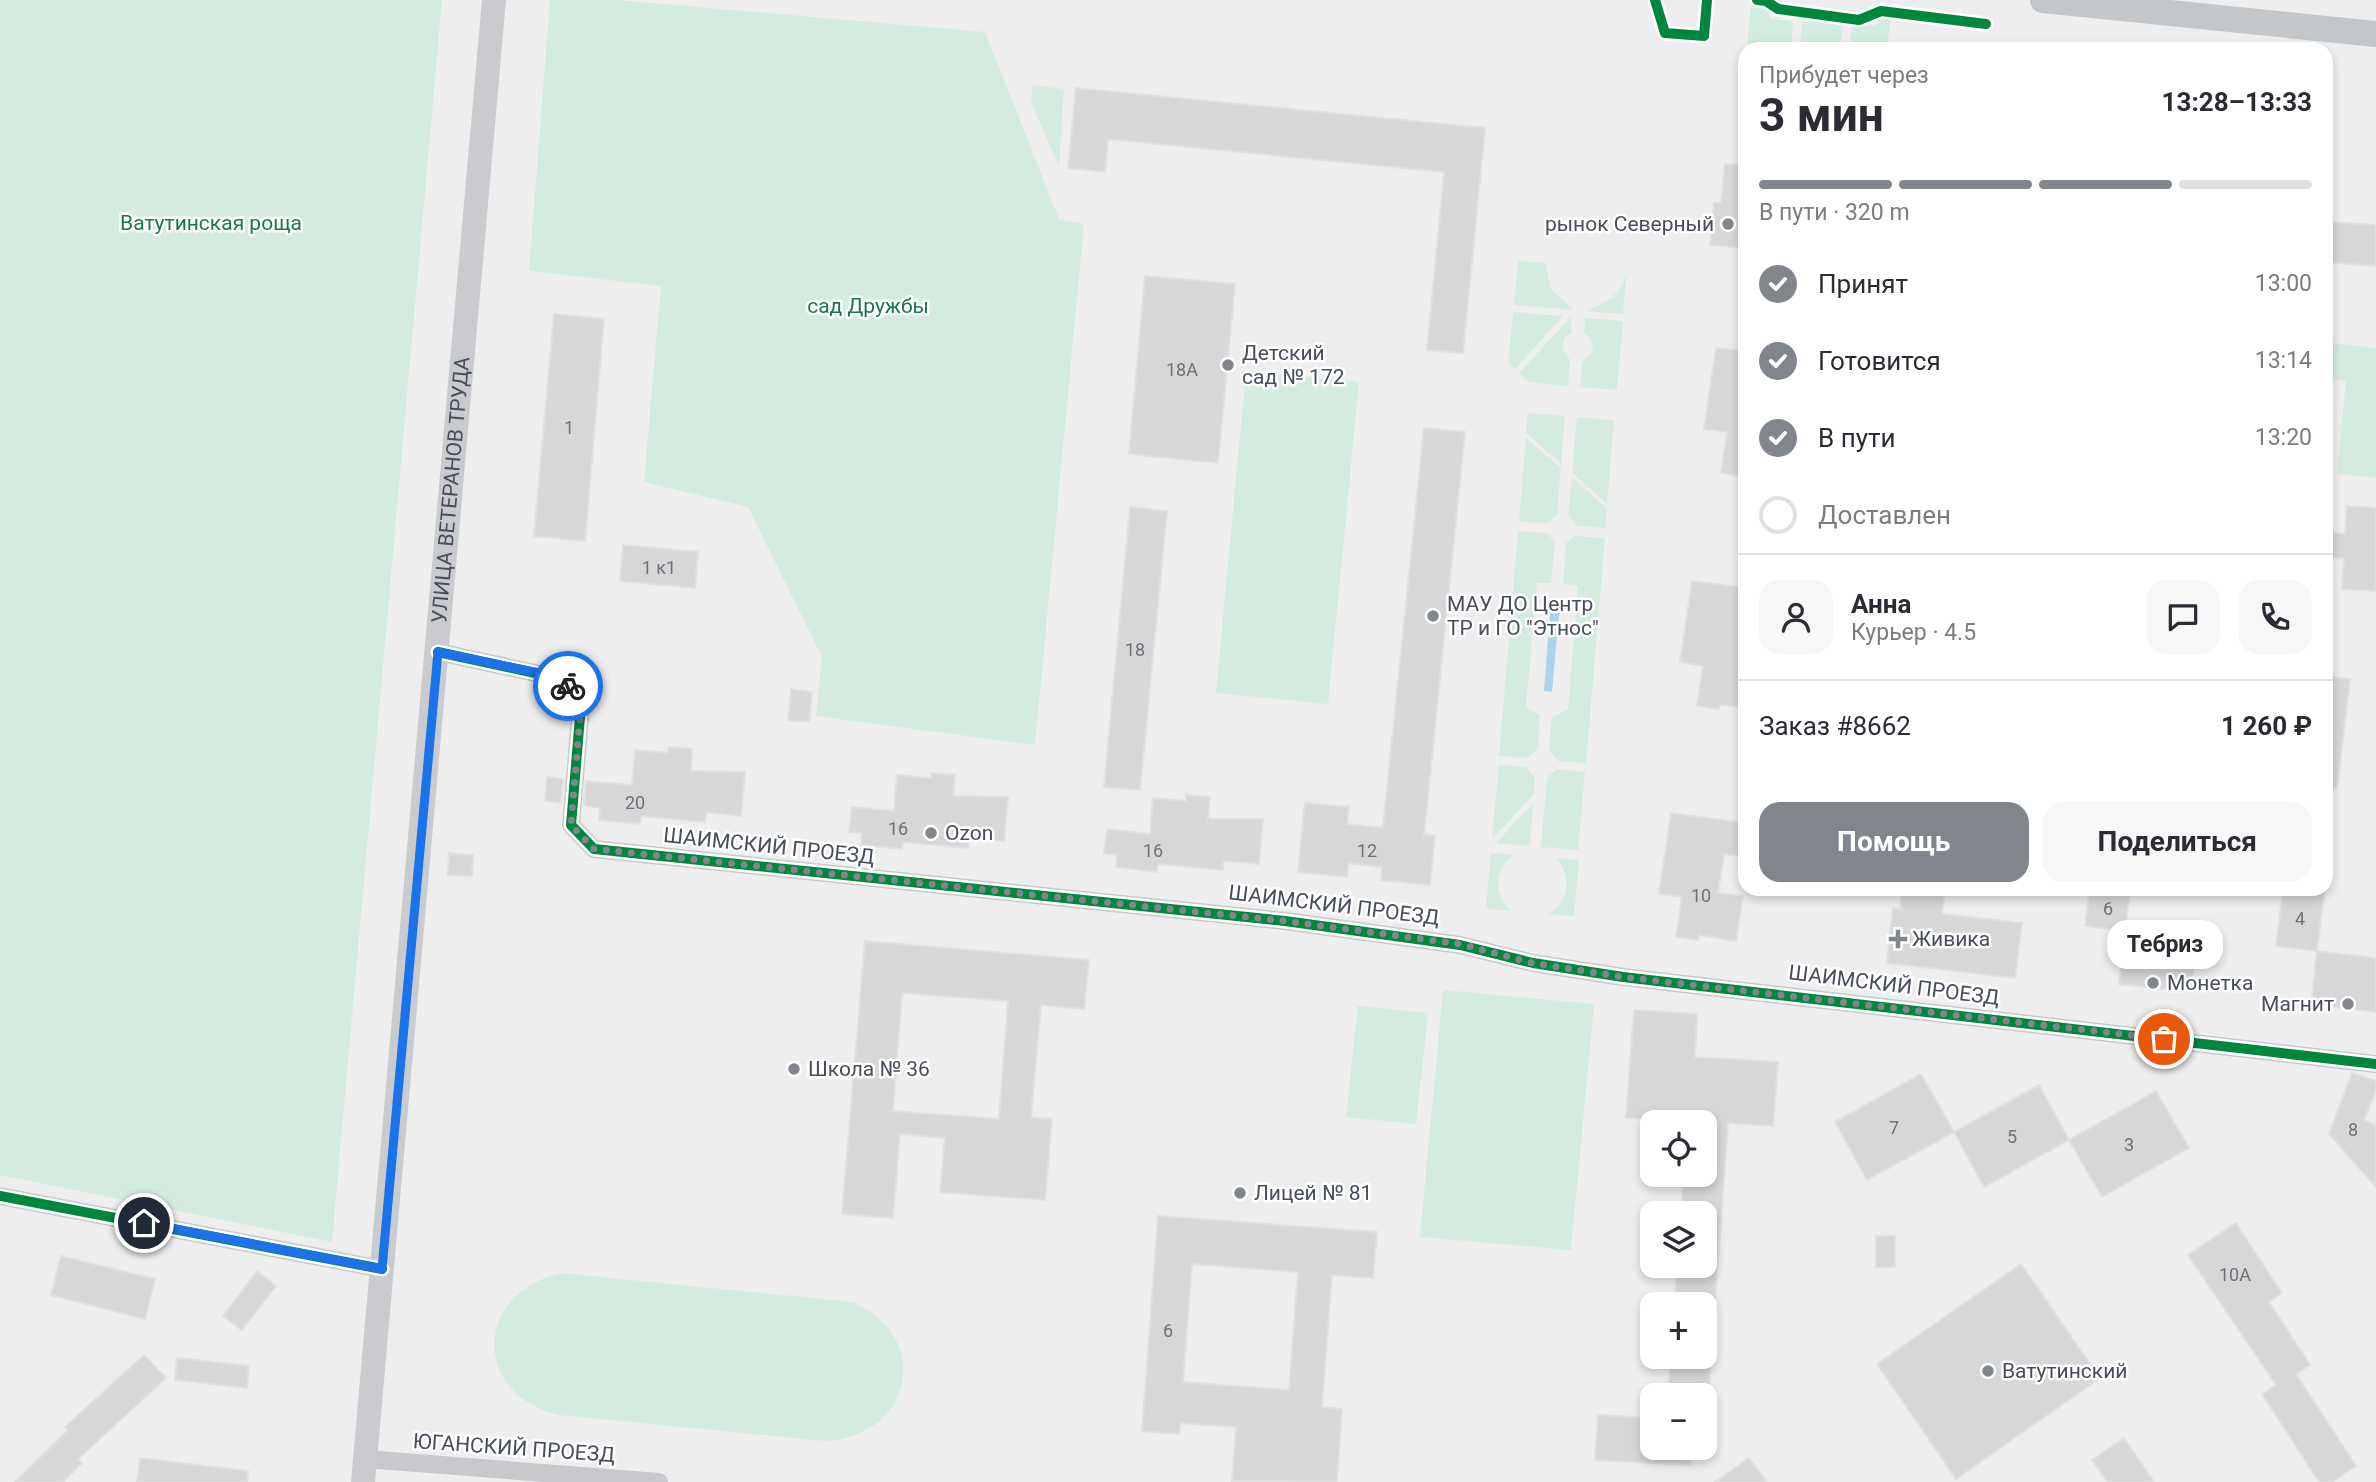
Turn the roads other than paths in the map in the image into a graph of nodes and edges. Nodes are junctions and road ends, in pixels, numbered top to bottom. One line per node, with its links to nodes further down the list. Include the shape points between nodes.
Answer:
1 (494, 0): 4 (main road, УЛИЦА ВЕТЕРАНОВ ТРУДА)
2 (2043, 0): 3 (main road)
3 (2376, 34)
4 (438, 652): 5 (street, ШАИМСКИЙ ПРОЕЗД, via 563,678 581,705 571,825 594,849 1285,921 1460,944 1532,963 1623,977); 7 (main road, УЛИЦА ВЕТЕРАНОВ ТРУДА)
5 (2376, 1064)
6 (0, 1196): 7 (street)
7 (382, 1269): 8 (main road, УЛИЦА ВЕТЕРАНОВ ТРУДА)
8 (364, 1471): 9 (street, ЮГАНСКИЙ ПРОЕЗД)
9 (659, 1482)

